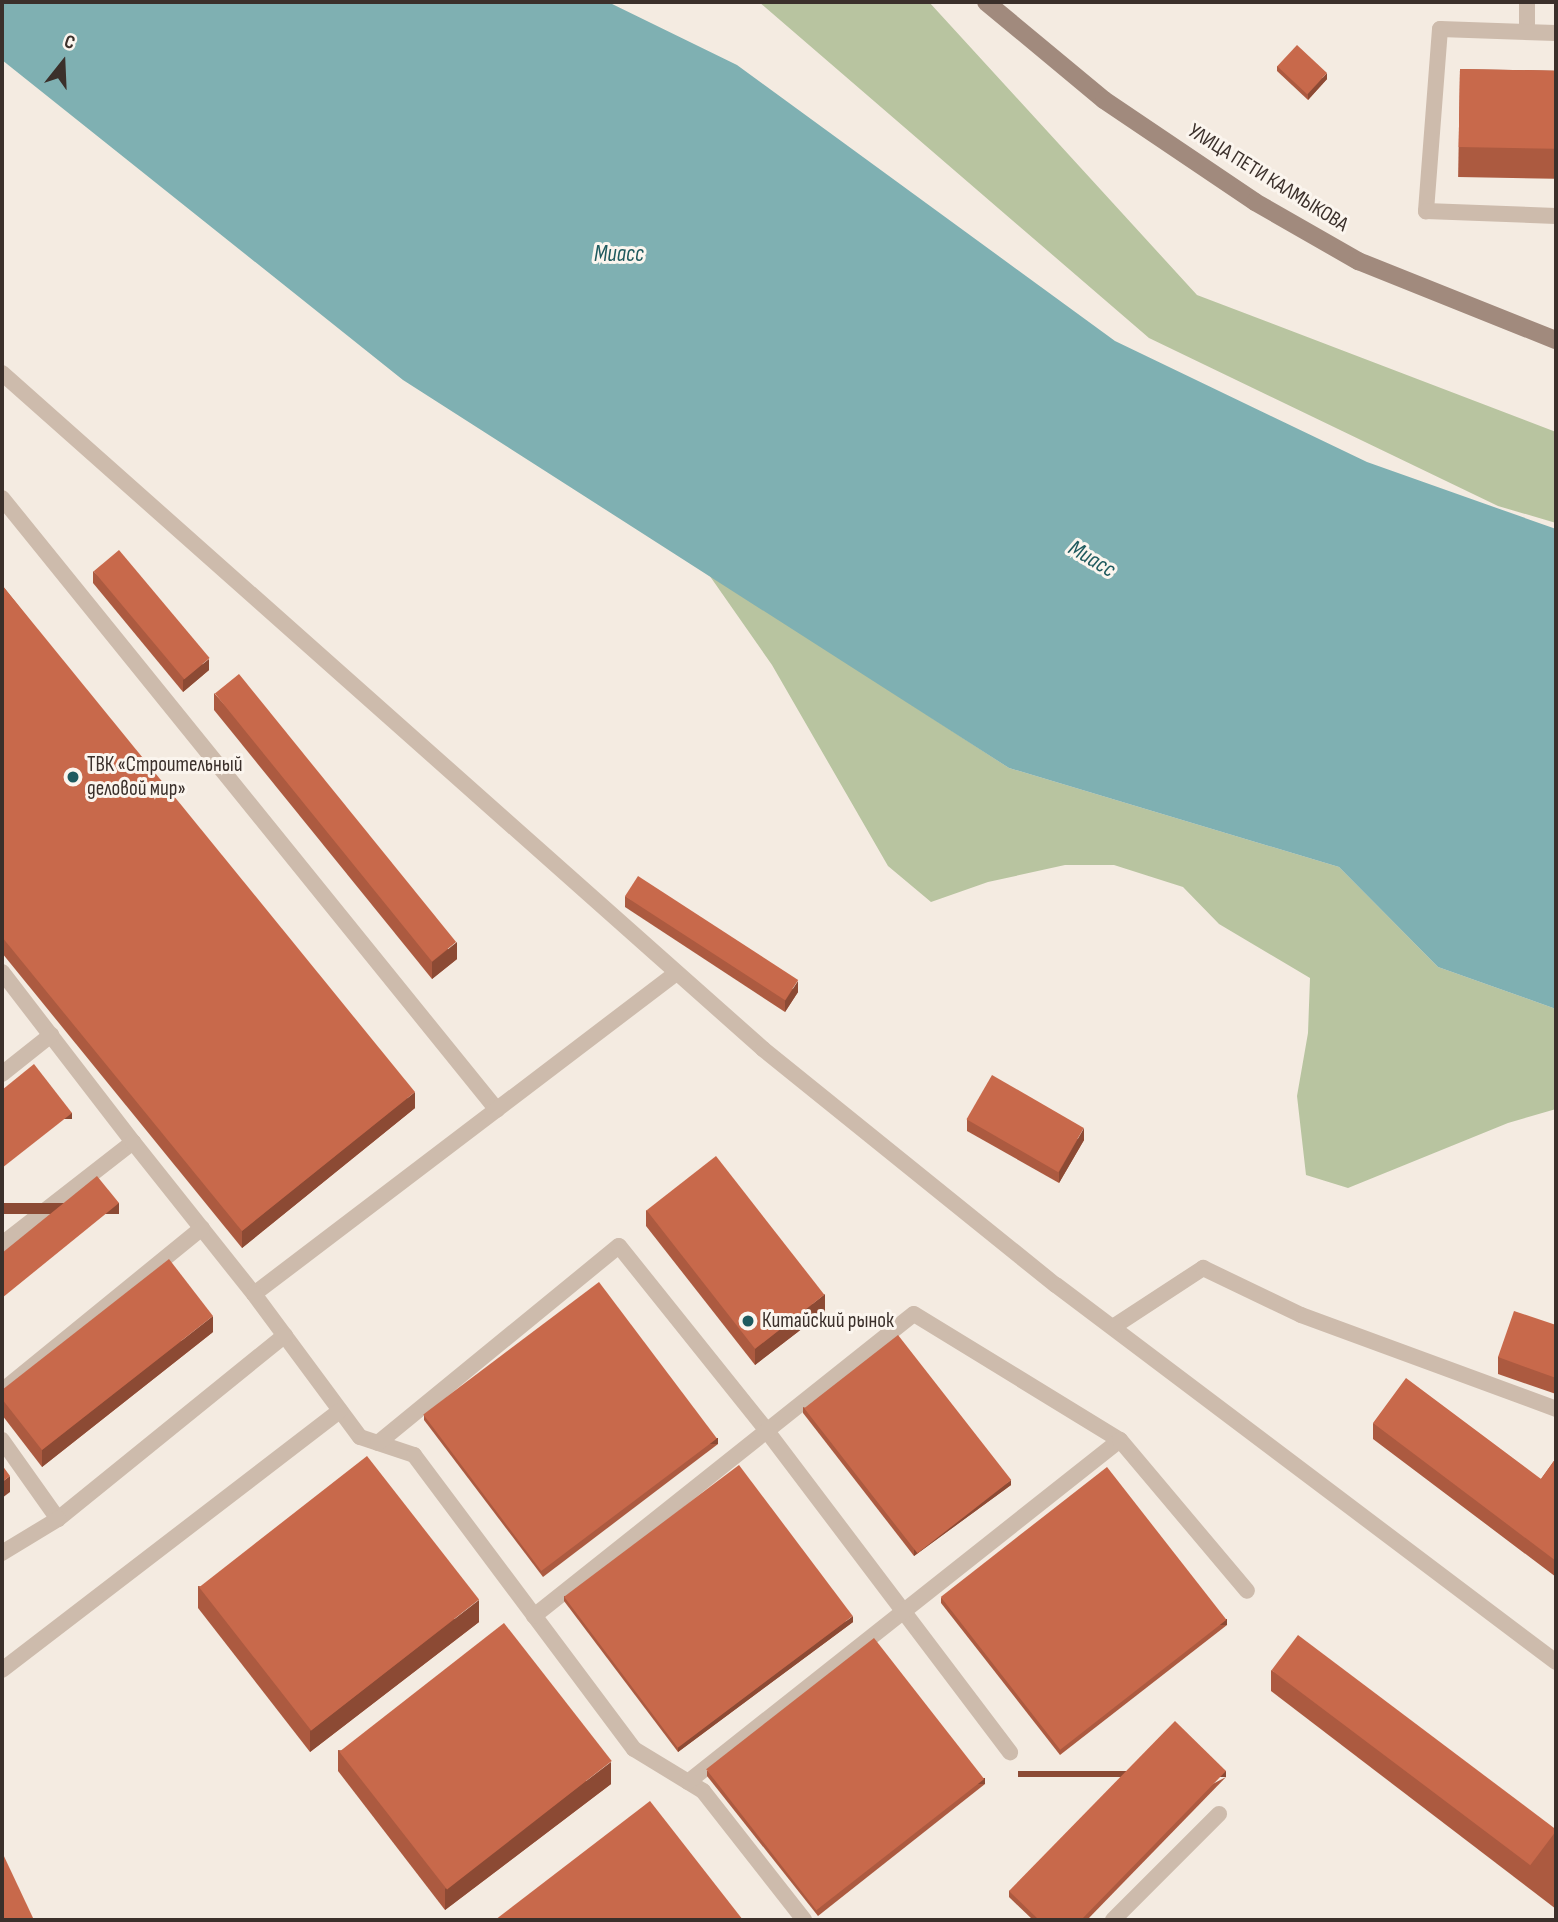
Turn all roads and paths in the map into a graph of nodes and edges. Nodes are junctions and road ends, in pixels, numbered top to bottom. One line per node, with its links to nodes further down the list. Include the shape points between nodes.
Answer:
1 (986, 2): 6 (main road, УЛИЦА ПЕТИ КАЛМЫКОВА, via 1104,100 1255,202 1358,261)
2 (1527, 2): 3 (lane)
3 (1527, 32): 4 (lane); 5 (lane, via 1440,29 1426,211)
4 (1556, 33)
5 (1556, 216)
6 (1556, 340)
7 (2, 373): 10 (lane)
8 (2, 498): 13 (lane)
9 (2, 972): 11 (lane)
10 (675, 974): 13 (lane); 18 (lane)
11 (51, 1035): 12 (lane); 14 (lane)
12 (2, 1074)
13 (496, 1110): 17 (lane)
14 (133, 1142): 15 (lane); 16 (lane)
15 (202, 1228): 17 (lane); 20 (lane)
16 (2, 1244)
17 (254, 1294): 19 (lane)
18 (1113, 1327): 21 (lane, via 1203,1268 1301,1315); 32 (lane)
19 (285, 1335): 22 (lane); 27 (lane)
20 (2, 1391)
21 (1556, 1409)
22 (341, 1411): 26 (lane, via 360,1437); 33 (lane)
23 (767, 1431): 25 (lane, via 914,1314); 26 (lane, via 619,1246); 30 (lane); 31 (lane)
24 (2, 1440): 27 (lane)
25 (1120, 1440): 29 (lane); 30 (lane)
26 (378, 1443): 31 (lane, via 414,1455)
27 (58, 1519): 28 (lane)
28 (2, 1553)
29 (1247, 1591)
30 (901, 1613): 34 (lane); 35 (lane)
31 (534, 1616): 35 (lane, via 634,1749)
32 (1556, 1662)
33 (2, 1670)
34 (1010, 1752)
35 (688, 1782): 37 (lane, via 703,1791)
36 (1219, 1814): 38 (lane)
37 (804, 1920)
38 (1113, 1920)

